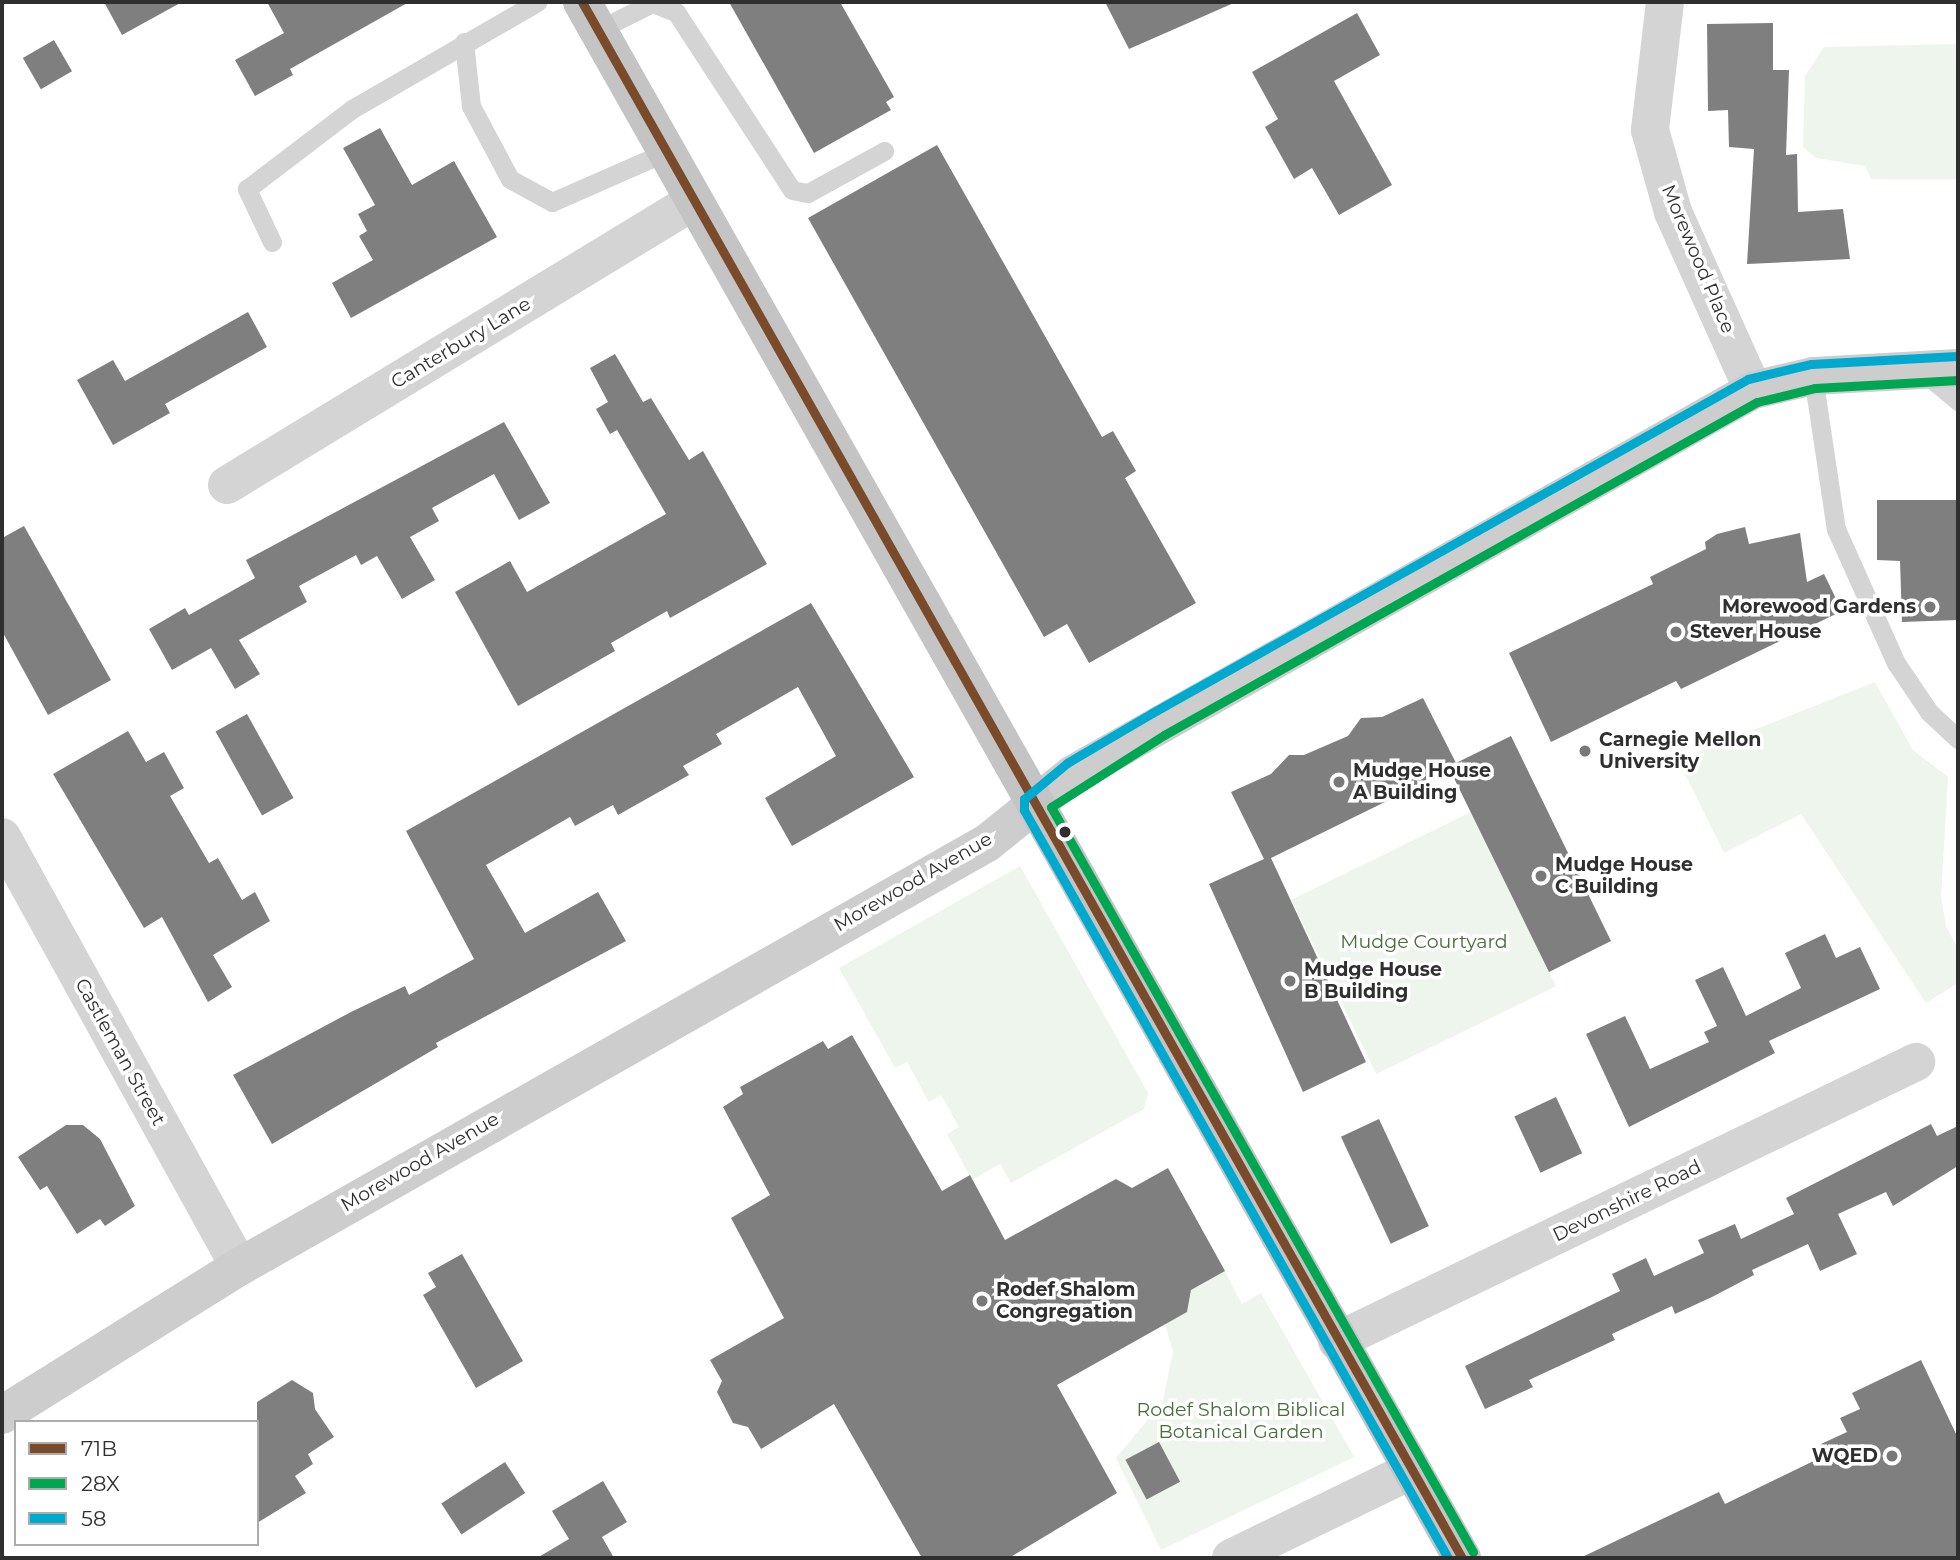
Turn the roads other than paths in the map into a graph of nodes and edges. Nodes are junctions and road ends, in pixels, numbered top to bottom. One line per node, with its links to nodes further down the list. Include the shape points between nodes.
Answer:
1 (537, 2): 4 (lane)
2 (1665, 2): 12 (street, Morewood Place, via 1650,131 1673,212)
3 (590, 16): 5 (lane, via 652,3 676,12 792,190 808,193); 6 (highway)
4 (464, 43): 6 (lane, via 471,106 510,179 552,202); 8 (lane, via 352,109 247,189)
5 (884, 151)
6 (666, 152): 7 (highway)
7 (694, 201): 14 (street, Canterbury Lane); 16 (highway)
8 (272, 242)
9 (1919, 368): 10 (main road, Morewood Avenue); 11 (main road, Morewood Avenue); 13 (lane)
10 (1958, 369)
11 (1813, 376): 12 (main road, Morewood Avenue); 15 (lane, via 1836,529 1896,663 1929,712)
12 (1753, 390): 16 (main road, Morewood Avenue, via 1158,724 1073,774)
13 (1958, 401)
14 (227, 485)
15 (1958, 739)
16 (1035, 804): 19 (main road, Morewood Avenue, via 987,843); 20 (highway)
17 (2, 837): 19 (street, Castleman Street)
18 (1916, 1062): 20 (street, Devonshire Road)
19 (239, 1267): 21 (main road, Morewood Avenue)
20 (1337, 1341): 22 (highway)
21 (2, 1415)
22 (1412, 1470): 23 (street); 24 (highway)
23 (1231, 1558)
24 (1461, 1558)

